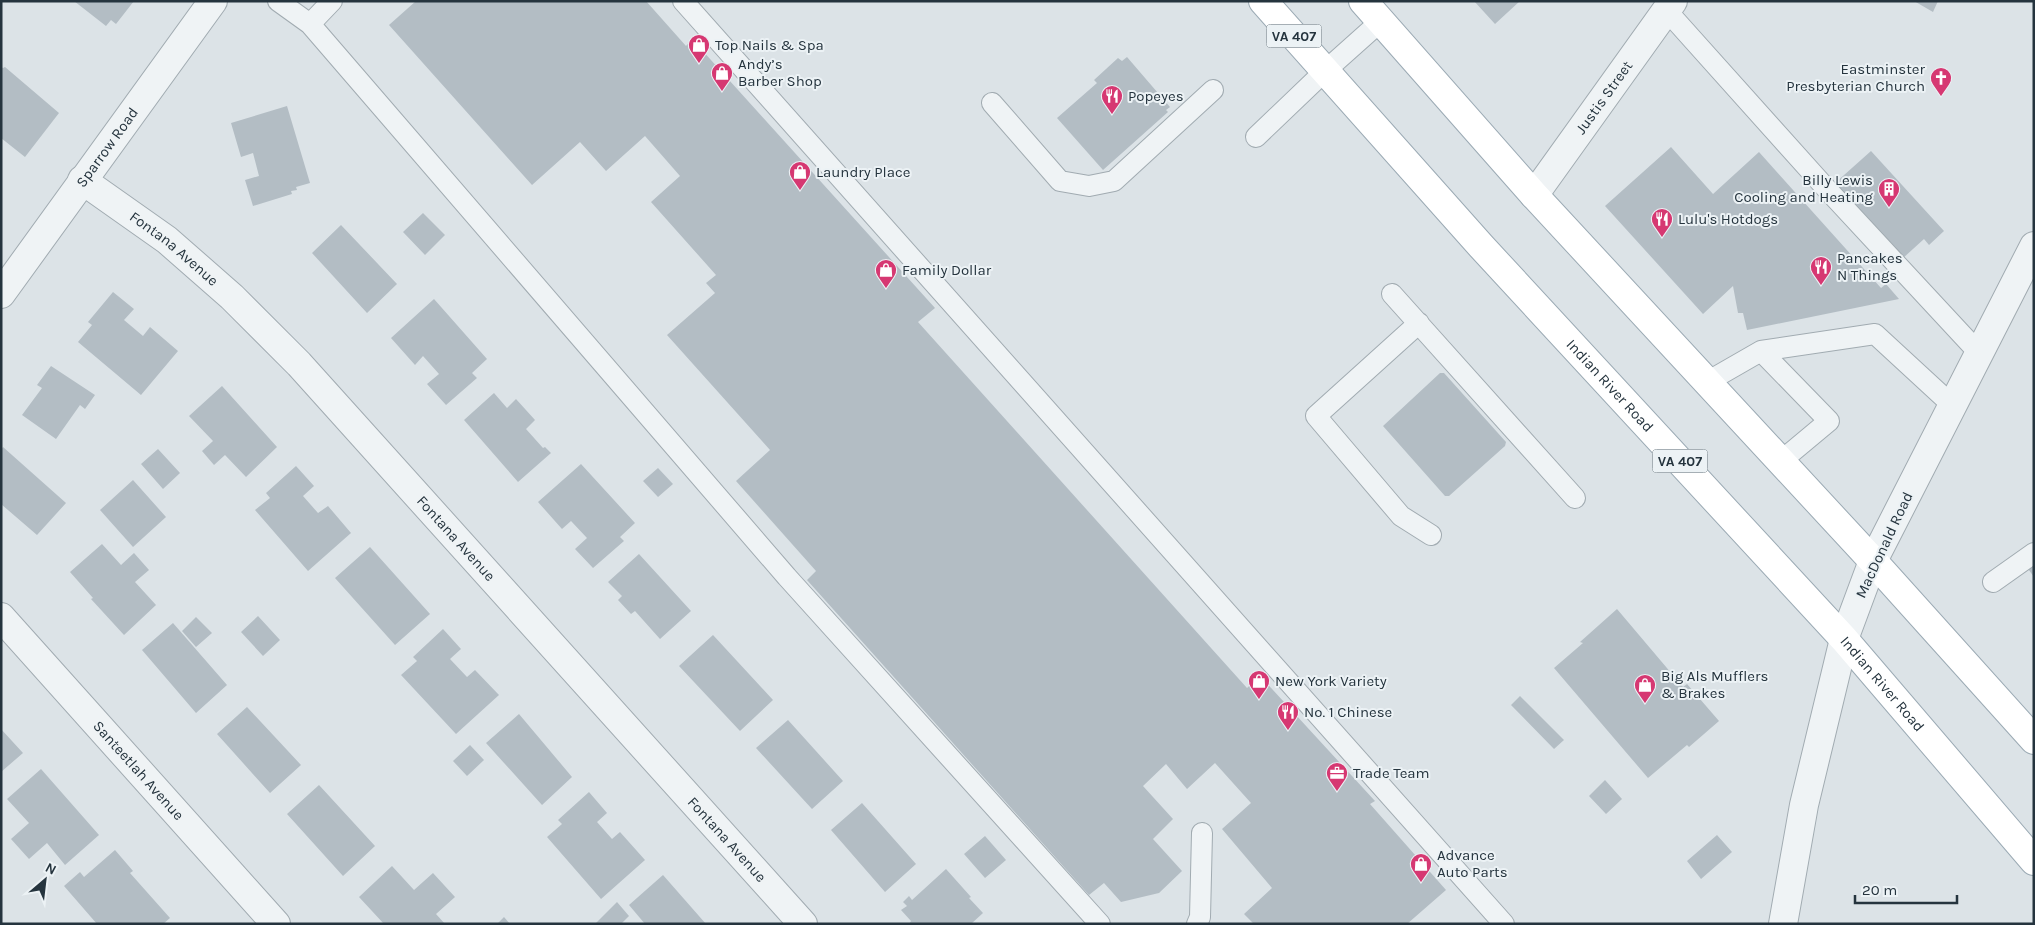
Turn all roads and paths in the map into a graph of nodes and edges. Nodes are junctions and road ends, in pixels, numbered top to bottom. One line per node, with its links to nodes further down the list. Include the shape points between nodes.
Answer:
1 (213, 1): 14 (street, Sparrow Road)
2 (278, 1): 9 (lane)
3 (332, 1): 9 (lane)
4 (683, 1): 39 (lane)
5 (1263, 1): 10 (main road, Indian River Road / VA 407)
6 (1363, 1): 8 (main road)
7 (1670, 6): 15 (street, Justis Street); 21 (lane, via 1824,186)
8 (1381, 22): 10 (lane); 15 (main road)
9 (310, 24): 37 (lane, via 788,577)
10 (1325, 71): 13 (lane); 31 (main road, Indian River Road / VA 407, via 1493,259)
11 (1213, 90): 12 (lane, via 1114,181 1089,186 1060,181)
12 (992, 103)
13 (1256, 137)
14 (82, 180): 17 (street, Sparrow Road); 36 (street, Fontana Avenue, via 167,240 232,297 299,364)
15 (1534, 195): 22 (main road)
16 (2034, 246): 21 (street, MacDonald Road)
17 (1, 294)
18 (1392, 294): 19 (lane)
19 (1418, 324): 25 (lane); 26 (lane, via 1316,416 1401,516)
20 (1761, 351): 22 (lane); 23 (lane, via 1874,334); 24 (lane, via 1830,421)
21 (1979, 353): 23 (street, MacDonald Road)
22 (1707, 382): 24 (main road)
23 (1952, 405): 28 (street, MacDonald Road)
24 (1781, 461): 28 (main road)
25 (1575, 498)
26 (1431, 535)
27 (2034, 553): 29 (lane)
28 (1873, 561): 31 (street, MacDonald Road); 32 (main road)
29 (1993, 582)
30 (1, 617): 35 (street, Santeetlah Avenue)
31 (1844, 639): 34 (main road, Indian River Road); 40 (street, MacDonald Road, via 1804,805)
32 (2034, 740)
33 (1202, 833): 38 (lane, via 1200,917)
34 (2034, 861)
35 (276, 924)
36 (803, 924)
37 (1100, 924)
38 (1196, 924)
39 (1504, 924)
40 (1783, 924)

